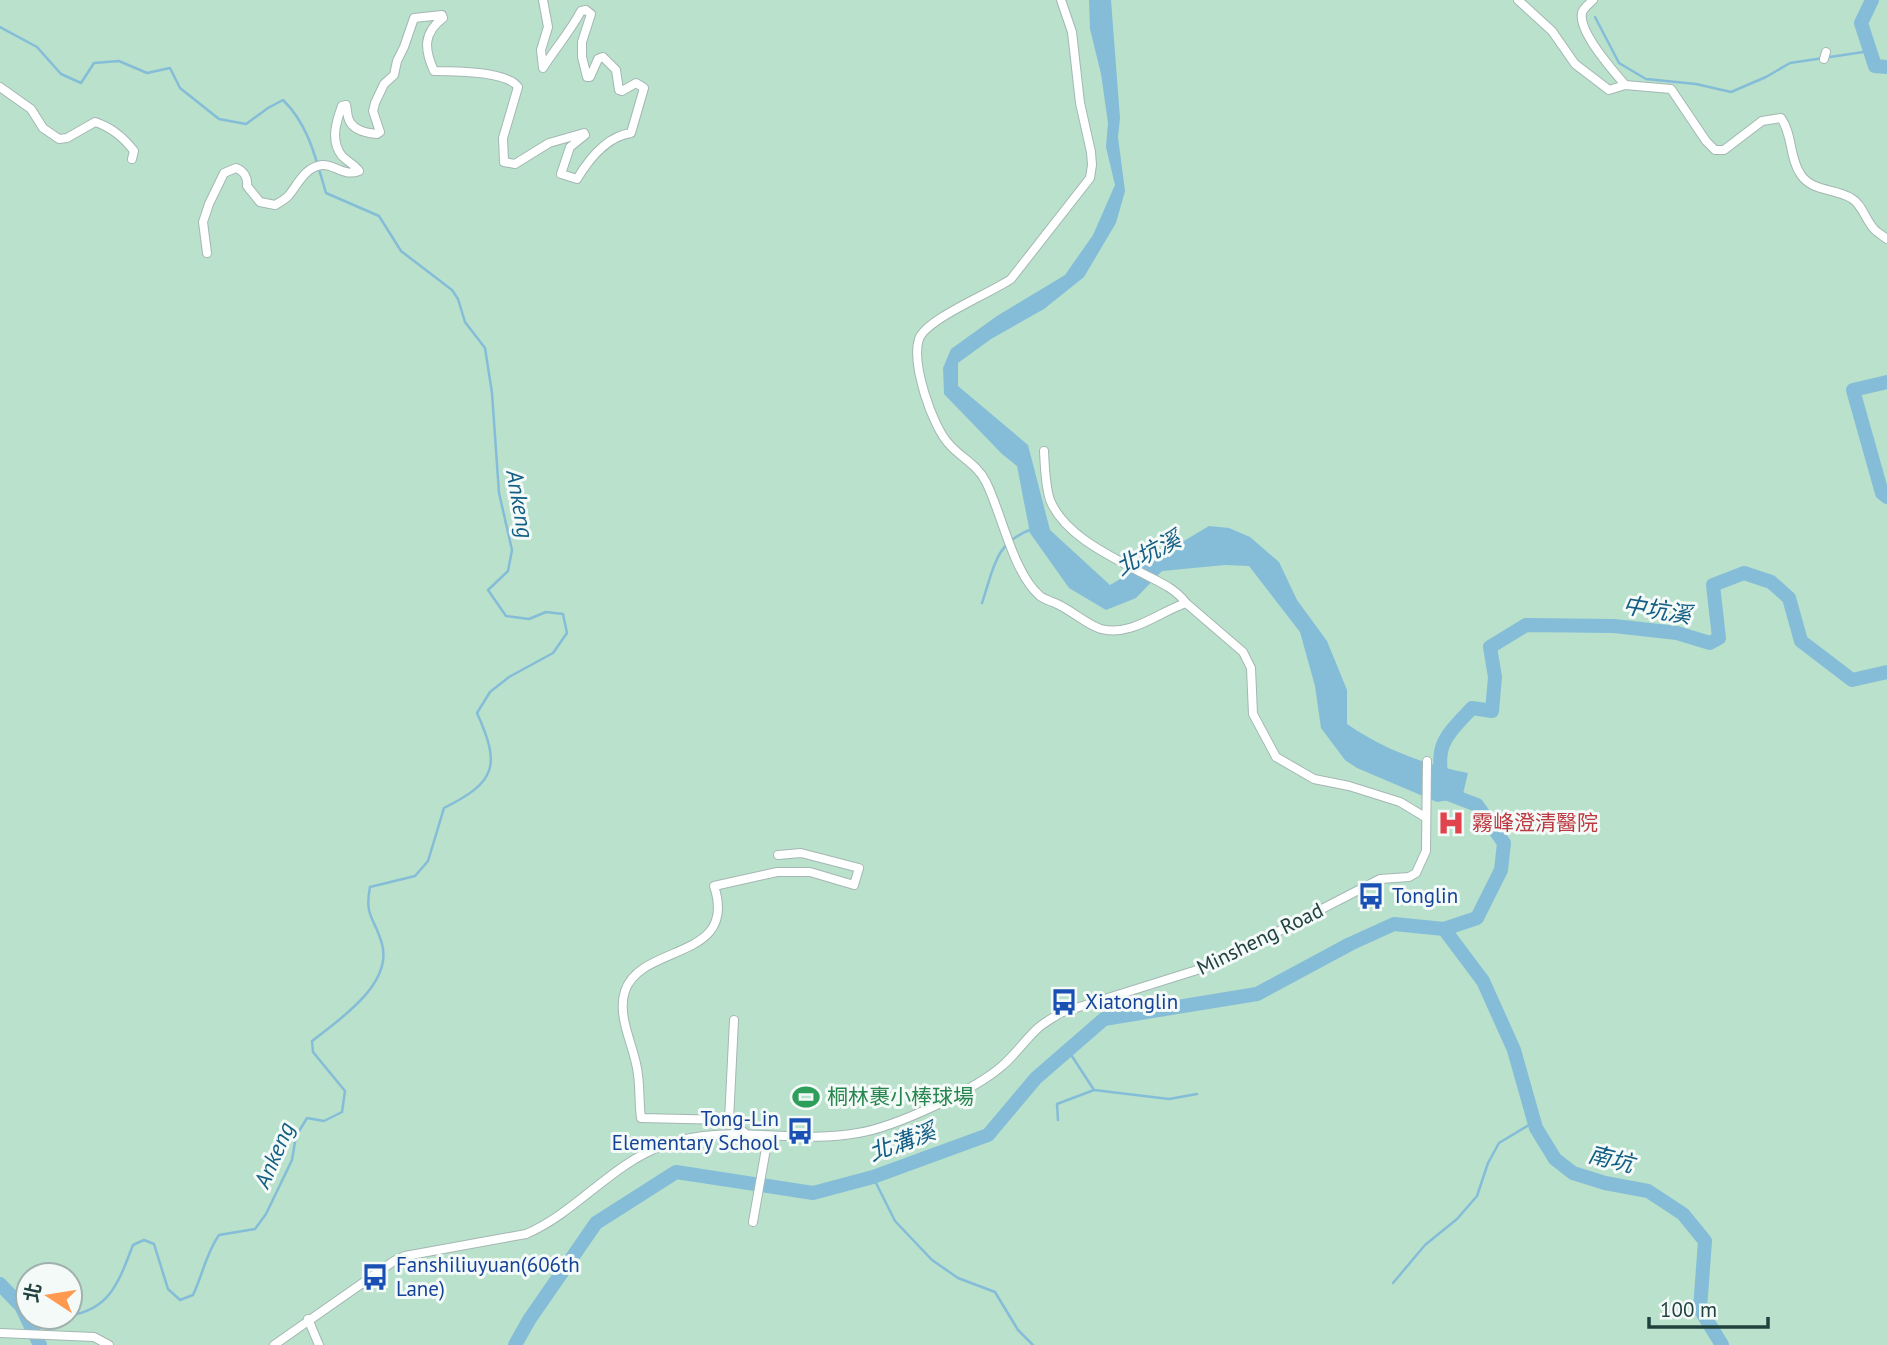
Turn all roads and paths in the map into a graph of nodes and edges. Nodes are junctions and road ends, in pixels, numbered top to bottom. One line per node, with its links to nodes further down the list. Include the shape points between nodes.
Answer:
1 (543, 0): 9 (street, via 548,27 541,50 543,68 559,40 586,10 591,14 582,42 587,77 603,57 616,70 619,90 636,83 644,88 631,133 617,135 577,179 561,174 570,148 584,133 549,143 515,163 504,162 503,138 516,82 499,76 433,71 427,56 428,36 442,15 414,18 394,75 375,103 380,132 366,134 354,127 346,105 338,118 338,148 359,171 346,173 323,165 314,168 275,205 260,202 241,170 224,173 203,222)
2 (1061, 0): 11 (street, via 1072,32 1091,152 1090,178 1011,279 922,332 918,365 936,427 950,446 981,472 1026,578 1041,597 1101,629 1124,630)
3 (1518, 0): 5 (street, via 1552,31 1575,64 1609,90)
4 (1593, 0): 5 (street, via 1581,15 1589,40)
5 (1625, 85): 8 (street, via 1671,89 1715,150 1724,150 1762,121 1781,118 1803,178 1816,188 1850,197)
6 (0, 87): 7 (street, via 59,139 95,121 127,142 134,151)
7 (132, 159)
8 (1887, 239)
9 (207, 253)
10 (1044, 451): 11 (street, via 1049,497 1058,515 1081,536 1177,592)
11 (1186, 603): 13 (street, via 1243,652 1251,668 1253,714 1276,757 1314,779 1400,802)
12 (1427, 761): 13 (street)
13 (1425, 817): 18 (street, Minsheng Road, via 1426,851 1416,873 1380,878 1213,965 1060,1013 983,1080 885,1127 821,1139)
14 (778, 855): 16 (street, via 802,853 859,868 854,885 810,872 777,872 714,886 720,904 706,935 633,975 624,992 622,1005 638,1075 641,1118)
15 (734, 1020): 16 (street)
16 (729, 1120): 17 (street)
17 (745, 1133): 18 (street, Minsheng Road); 20 (street, Minsheng Road, via 699,1136 648,1152 616,1170 539,1228 405,1256)
18 (768, 1137): 19 (street)
19 (753, 1218)
20 (308, 1320): 22 (street); 24 (street, Minsheng Road)
21 (0, 1333): 23 (street, via 94,1337)
22 (318, 1341)
23 (109, 1345)
24 (274, 1345)

